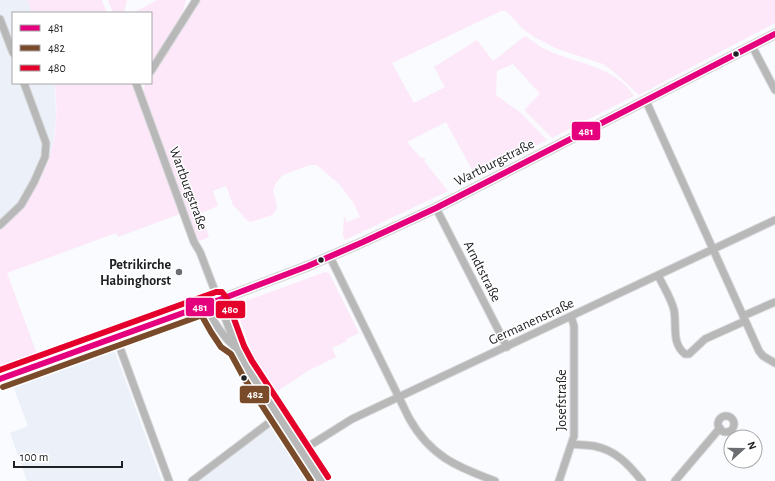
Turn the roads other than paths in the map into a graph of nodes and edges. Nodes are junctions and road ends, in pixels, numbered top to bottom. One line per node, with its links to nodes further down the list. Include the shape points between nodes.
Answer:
1 (196, 0): 6 (street)
2 (0, 19): 5 (street)
3 (775, 34): 4 (main road, Wartburgstraße)
4 (752, 46): 9 (street); 10 (main road, Wartburgstraße)
5 (12, 50)
6 (152, 69)
7 (24, 84): 13 (street, via 46,143 45,157 21,205)
8 (138, 87): 17 (street, Wartburgstraße, via 194,242)
9 (775, 90)
10 (646, 101): 11 (main road, Wartburgstraße); 14 (street)
11 (436, 208): 15 (main road, Wartburgstraße); 23 (street, Arndtstraße)
12 (775, 220): 14 (street, Germanenstraße)
13 (0, 225)
14 (712, 250): 16 (street, Germanenstraße); 21 (street)
15 (330, 257): 17 (main road, Wartburgstraße); 27 (street)
16 (658, 276): 20 (street, Germanenstraße); 21 (street, via 674,308 675,335 685,354 689,354 705,339)
17 (219, 300): 19 (main road, Wartburgstraße); 24 (street)
18 (775, 302): 21 (street)
19 (205, 305): 22 (main road, Wartburgstraße); 24 (street, via 228,342)
20 (571, 316): 23 (street, Germanenstraße); 30 (street, Josefstraße, via 574,326)
21 (744, 319): 25 (street, via 759,351)
22 (116, 337): 26 (main road, Wartburgstraße); 32 (street)
23 (507, 347): 27 (street, Germanenstraße)
24 (237, 349): 28 (street)
25 (775, 363)
26 (0, 379)
27 (399, 398): 31 (street, Germanenstraße, via 352,419); 35 (street, via 414,428 434,451 459,468)
28 (278, 416): 31 (street); 33 (street)
29 (720, 428): 38 (street)
30 (572, 444): 36 (street, Josefstraße); 37 (street, via 594,446 617,455)
31 (301, 451): 34 (street)
32 (168, 481)
33 (192, 481)
34 (321, 481)
35 (495, 481)
36 (559, 481)
37 (642, 481)
38 (674, 481)

